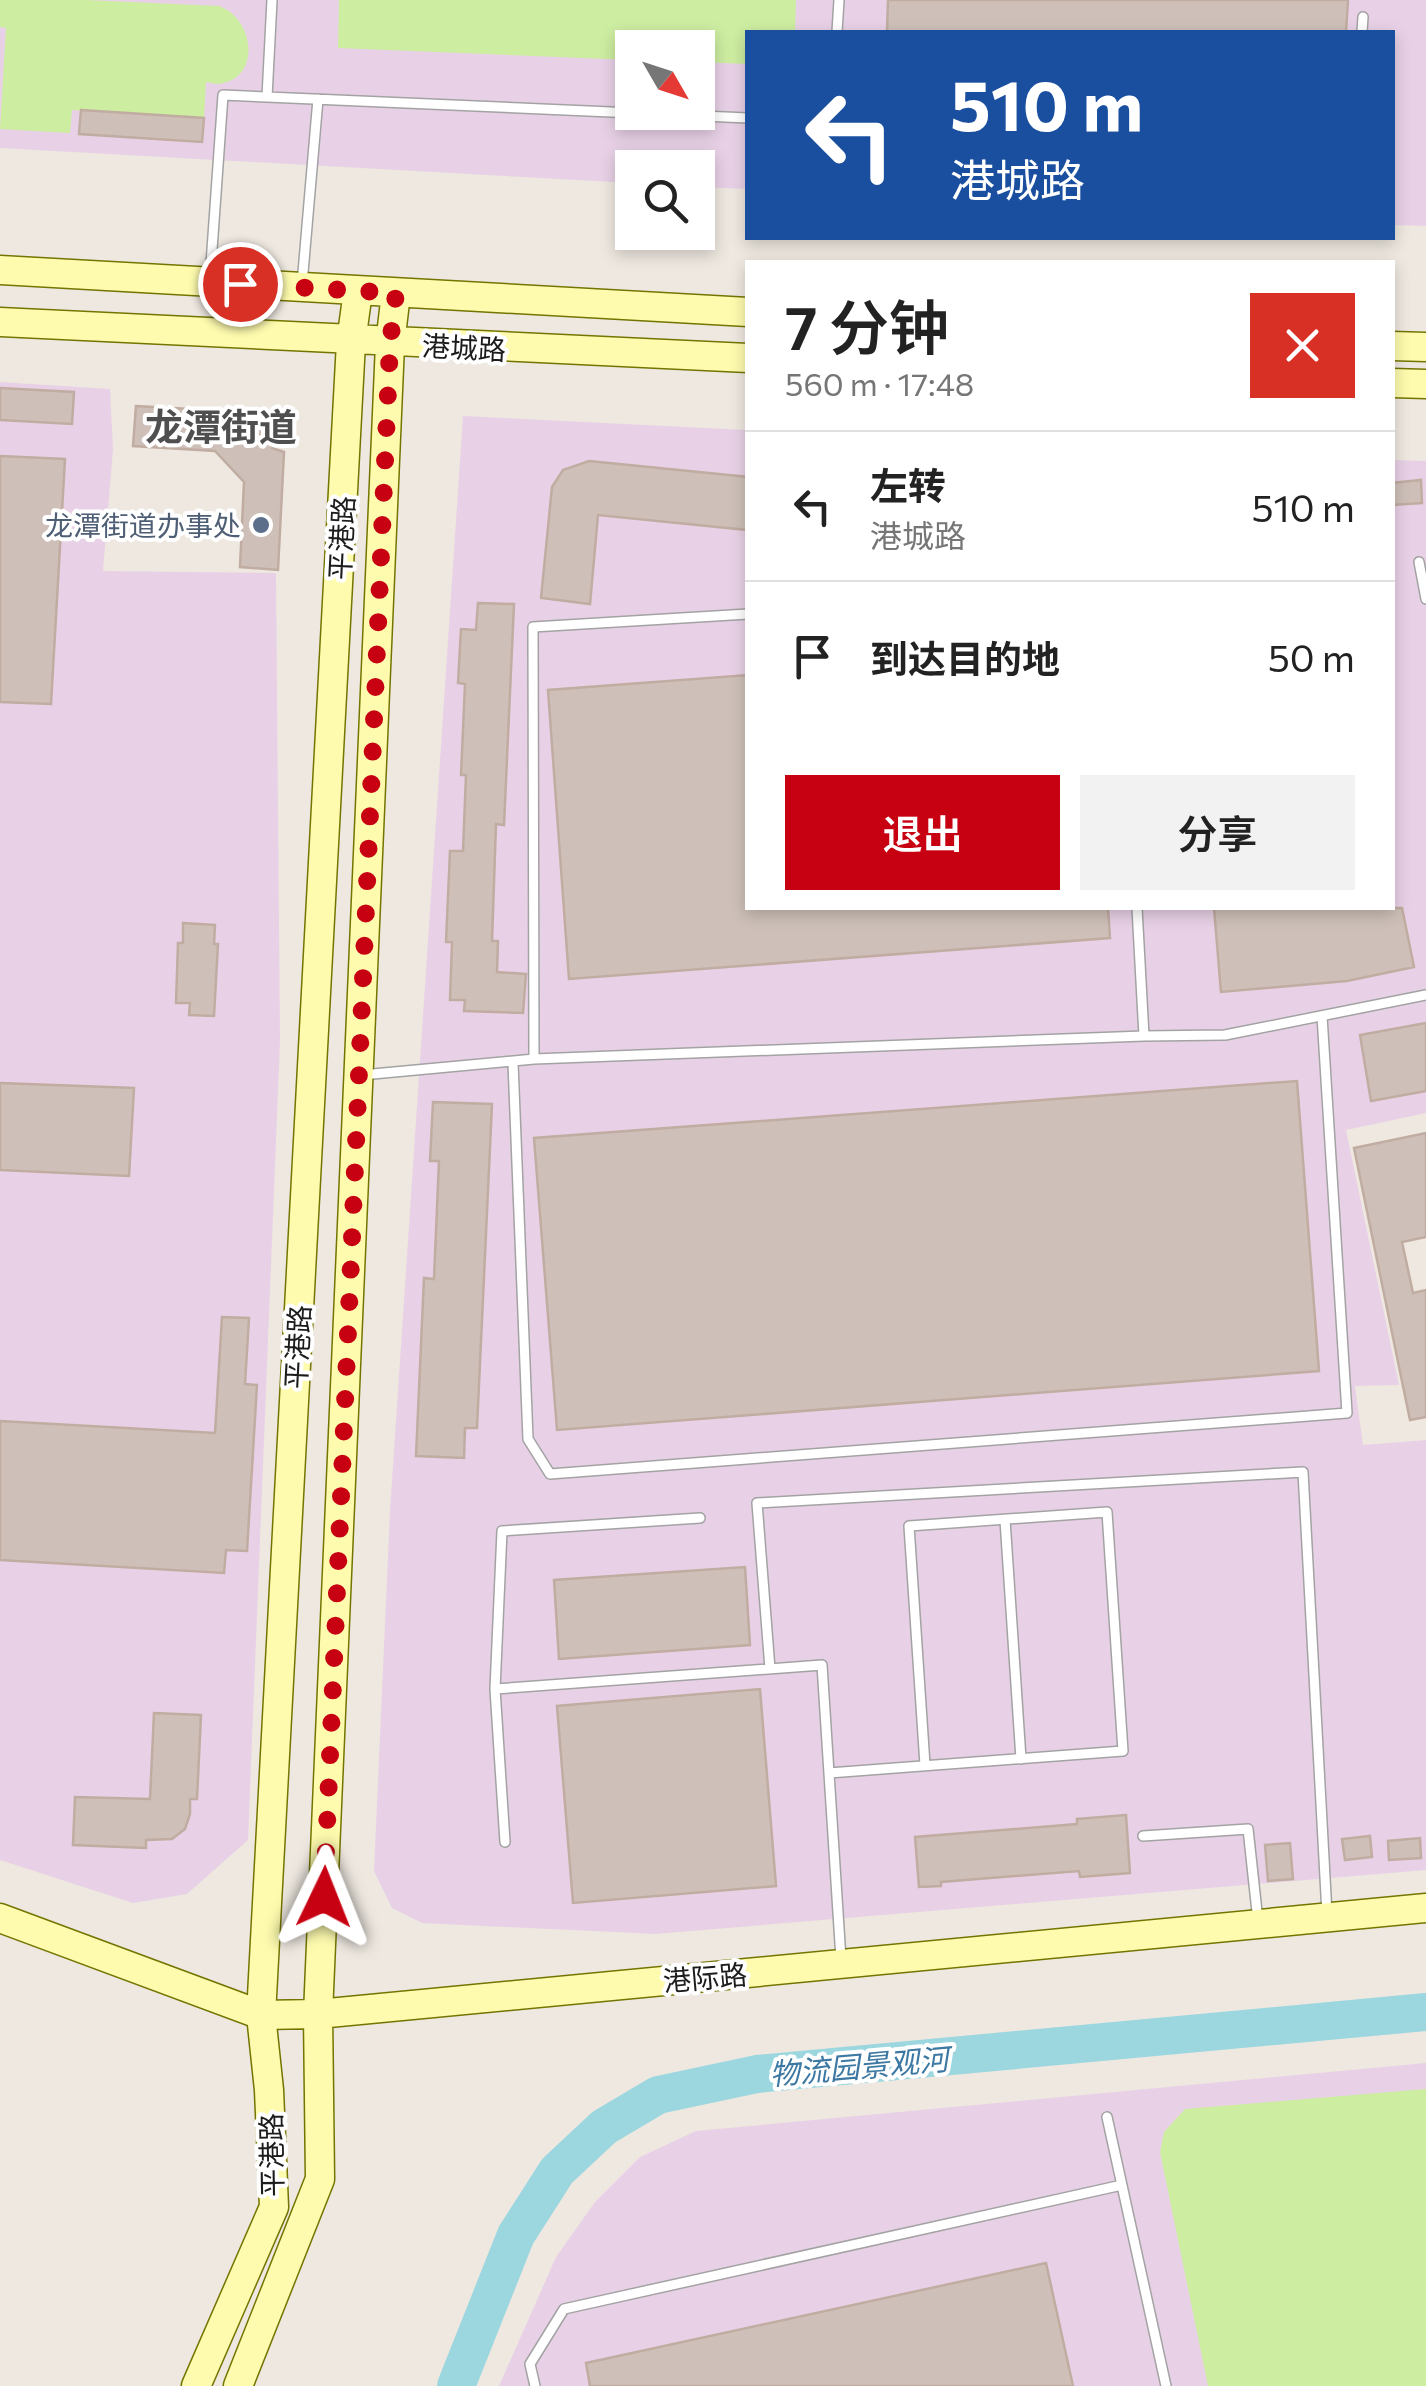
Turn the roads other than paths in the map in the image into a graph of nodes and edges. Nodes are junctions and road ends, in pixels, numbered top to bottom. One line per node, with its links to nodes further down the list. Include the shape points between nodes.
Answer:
1 (272, 0): 6 (lane)
2 (839, 0): 4 (lane)
3 (1363, 17): 5 (lane)
4 (837, 30)
5 (1362, 30)
6 (267, 97): 7 (lane); 10 (lane, via 223,95)
7 (318, 100): 8 (lane); 11 (lane)
8 (745, 118)
9 (0, 270): 10 (street)
10 (210, 282): 11 (street)
11 (302, 287): 12 (street)
12 (358, 291): 13 (street); 16 (street, 平港路)
13 (396, 293): 14 (street); 17 (street, 平港路)
14 (745, 312)
15 (0, 322): 16 (street, 港城路)
16 (351, 342): 17 (street, 港城路); 48 (street, 平港路)
17 (390, 344): 20 (street, 港城路); 32 (street, 平港路)
18 (1395, 346): 19 (street)
19 (1426, 348)
20 (745, 358)
21 (1395, 383): 22 (street)
22 (1426, 384)
23 (1419, 562): 24 (lane)
24 (1426, 600)
25 (745, 614): 30 (lane, via 533,626)
26 (1137, 910): 29 (lane)
27 (1426, 995): 28 (lane)
28 (1322, 1016): 29 (lane, via 1224,1036); 31 (lane, via 1347,1413 550,1474 528,1439)
29 (1144, 1036): 30 (lane)
30 (534, 1059): 31 (lane)
31 (512, 1063): 32 (lane)
32 (358, 1075): 47 (street, 平港路)
33 (700, 1518): 36 (lane, via 502,1531)
34 (1005, 1520): 37 (lane); 37 (lane, via 1107,1512 1123,1751); 38 (lane, via 909,1526)
35 (770, 1668): 36 (lane); 39 (lane, via 822,1665); 43 (lane, via 757,1503 1303,1472)
36 (495, 1688): 41 (lane)
37 (1021, 1759): 38 (lane)
38 (925, 1766): 39 (lane)
39 (829, 1772): 46 (lane)
40 (1142, 1836): 45 (lane, via 1248,1828)
41 (505, 1842)
42 (1426, 1908): 43 (street, 港际路)
43 (1327, 1917): 45 (street, 港际路)
44 (0, 1918): 48 (street, 港际路)
45 (1258, 1924): 46 (street, 港际路)
46 (842, 1964): 47 (street, 港际路)
47 (318, 2014): 48 (street, 港际路); 52 (street, 平港路, via 320,2179)
48 (261, 2015): 51 (street, 平港路, via 274,2206)
49 (1107, 2117): 50 (lane)
50 (1122, 2185): 53 (lane, via 564,2308 530,2364); 54 (lane)
51 (196, 2386)
52 (238, 2386)
53 (534, 2386)
54 (1166, 2386)

